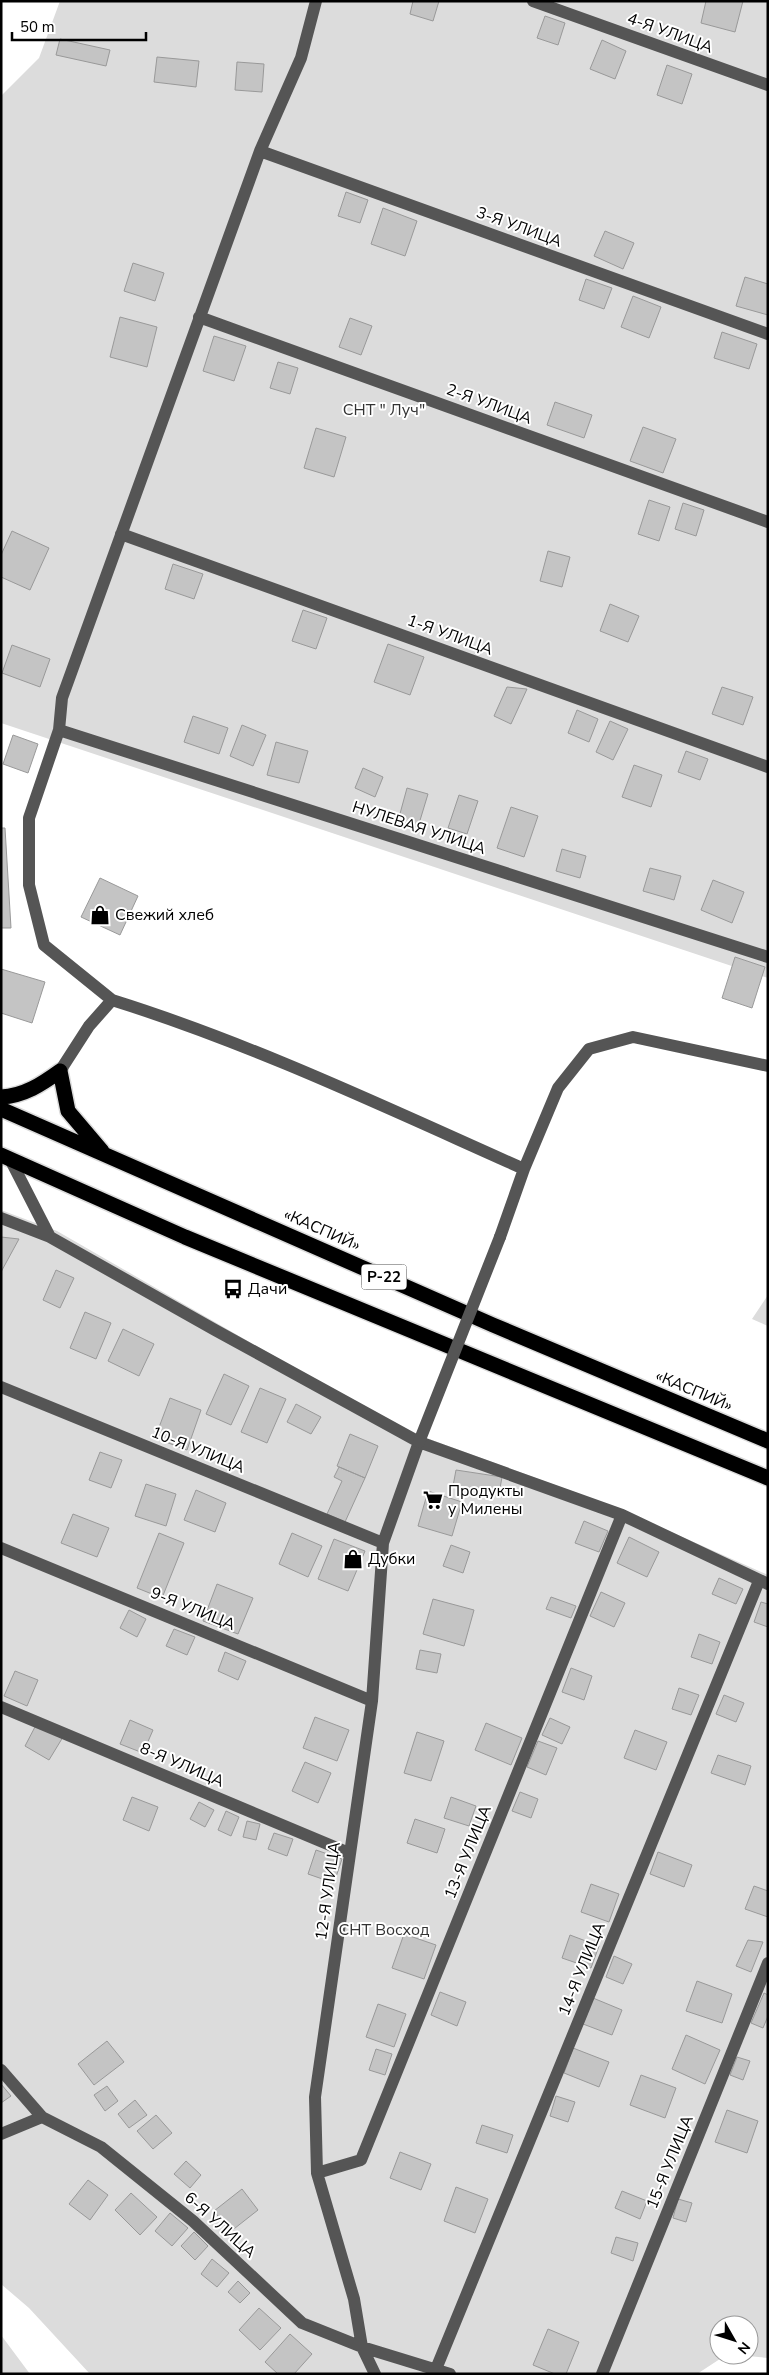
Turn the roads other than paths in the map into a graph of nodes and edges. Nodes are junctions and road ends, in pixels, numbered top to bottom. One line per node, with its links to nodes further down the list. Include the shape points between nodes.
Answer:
1 (316, 1): 4 (street, via 300,58)
2 (533, 1): 3 (street, 4-Я УЛИЦА)
3 (768, 85)
4 (260, 151): 5 (street); 6 (street, 3-Я УЛИЦА)
5 (199, 318): 7 (street, 2-Я УЛИЦА); 8 (street)
6 (768, 334)
7 (768, 522)
8 (121, 534): 9 (street, via 62,698); 10 (street, 1-Я УЛИЦА)
9 (59, 730): 11 (street, НУЛЕВАЯ УЛИЦА); 12 (street, via 29,818 29,885 44,945)
10 (768, 767)
11 (768, 957)
12 (112, 1000): 14 (street, via 89,1026); 19 (street, via 175,1020 267,1057)
13 (768, 1066): 19 (street, 12-Я УЛИЦА, via 633,1037 589,1049 558,1088)
14 (60, 1071): 15 (highway, via 41,1085 12,1097); 17 (highway, via 68,1111)
15 (1, 1097)
16 (1, 1110): 17 (highway, «КАСПИЙ» / Р-22)
17 (105, 1154): 23 (highway, «КАСПИЙ» / Р-22, via 493,1325)
18 (6, 1157): 21 (street); 25 (highway, Р-22, via 185,1237)
19 (524, 1169): 24 (street, 12-Я УЛИЦА, bridge)
20 (1, 1218): 21 (street)
21 (50, 1237): 24 (street)
22 (1, 1386): 27 (street, 10-Я УЛИЦА)
23 (768, 1441)
24 (419, 1442): 26 (street); 27 (street, 12-Я УЛИЦА)
25 (768, 1478)
26 (622, 1515): 29 (street); 37 (street, 13-Я УЛИЦА, via 360,2160)
27 (383, 1543): 30 (street, 12-Я УЛИЦА)
28 (1, 1548): 30 (street, 9-Я УЛИЦА)
29 (764, 1583): 39 (street, 14-Я УЛИЦА)
30 (372, 1701): 32 (street, 12-Я УЛИЦА)
31 (1, 1707): 32 (street, 8-Я УЛИЦА)
32 (349, 1853): 37 (street, 12-Я УЛИЦА, via 315,2097)
33 (768, 1963): 42 (street, 15-Я УЛИЦА)
34 (1, 2070): 35 (street, 6-Я УЛИЦА)
35 (42, 2116): 36 (street); 38 (street, 6-Я УЛИЦА, via 101,2147 193,2221 302,2323)
36 (1, 2134)
37 (317, 2173): 38 (street, 12-Я УЛИЦА, via 354,2299)
38 (362, 2347): 39 (street, 6-Я УЛИЦА); 40 (street, 12-Я УЛИЦА)
39 (436, 2369): 41 (street)
40 (374, 2374)
41 (450, 2374)
42 (602, 2374)

